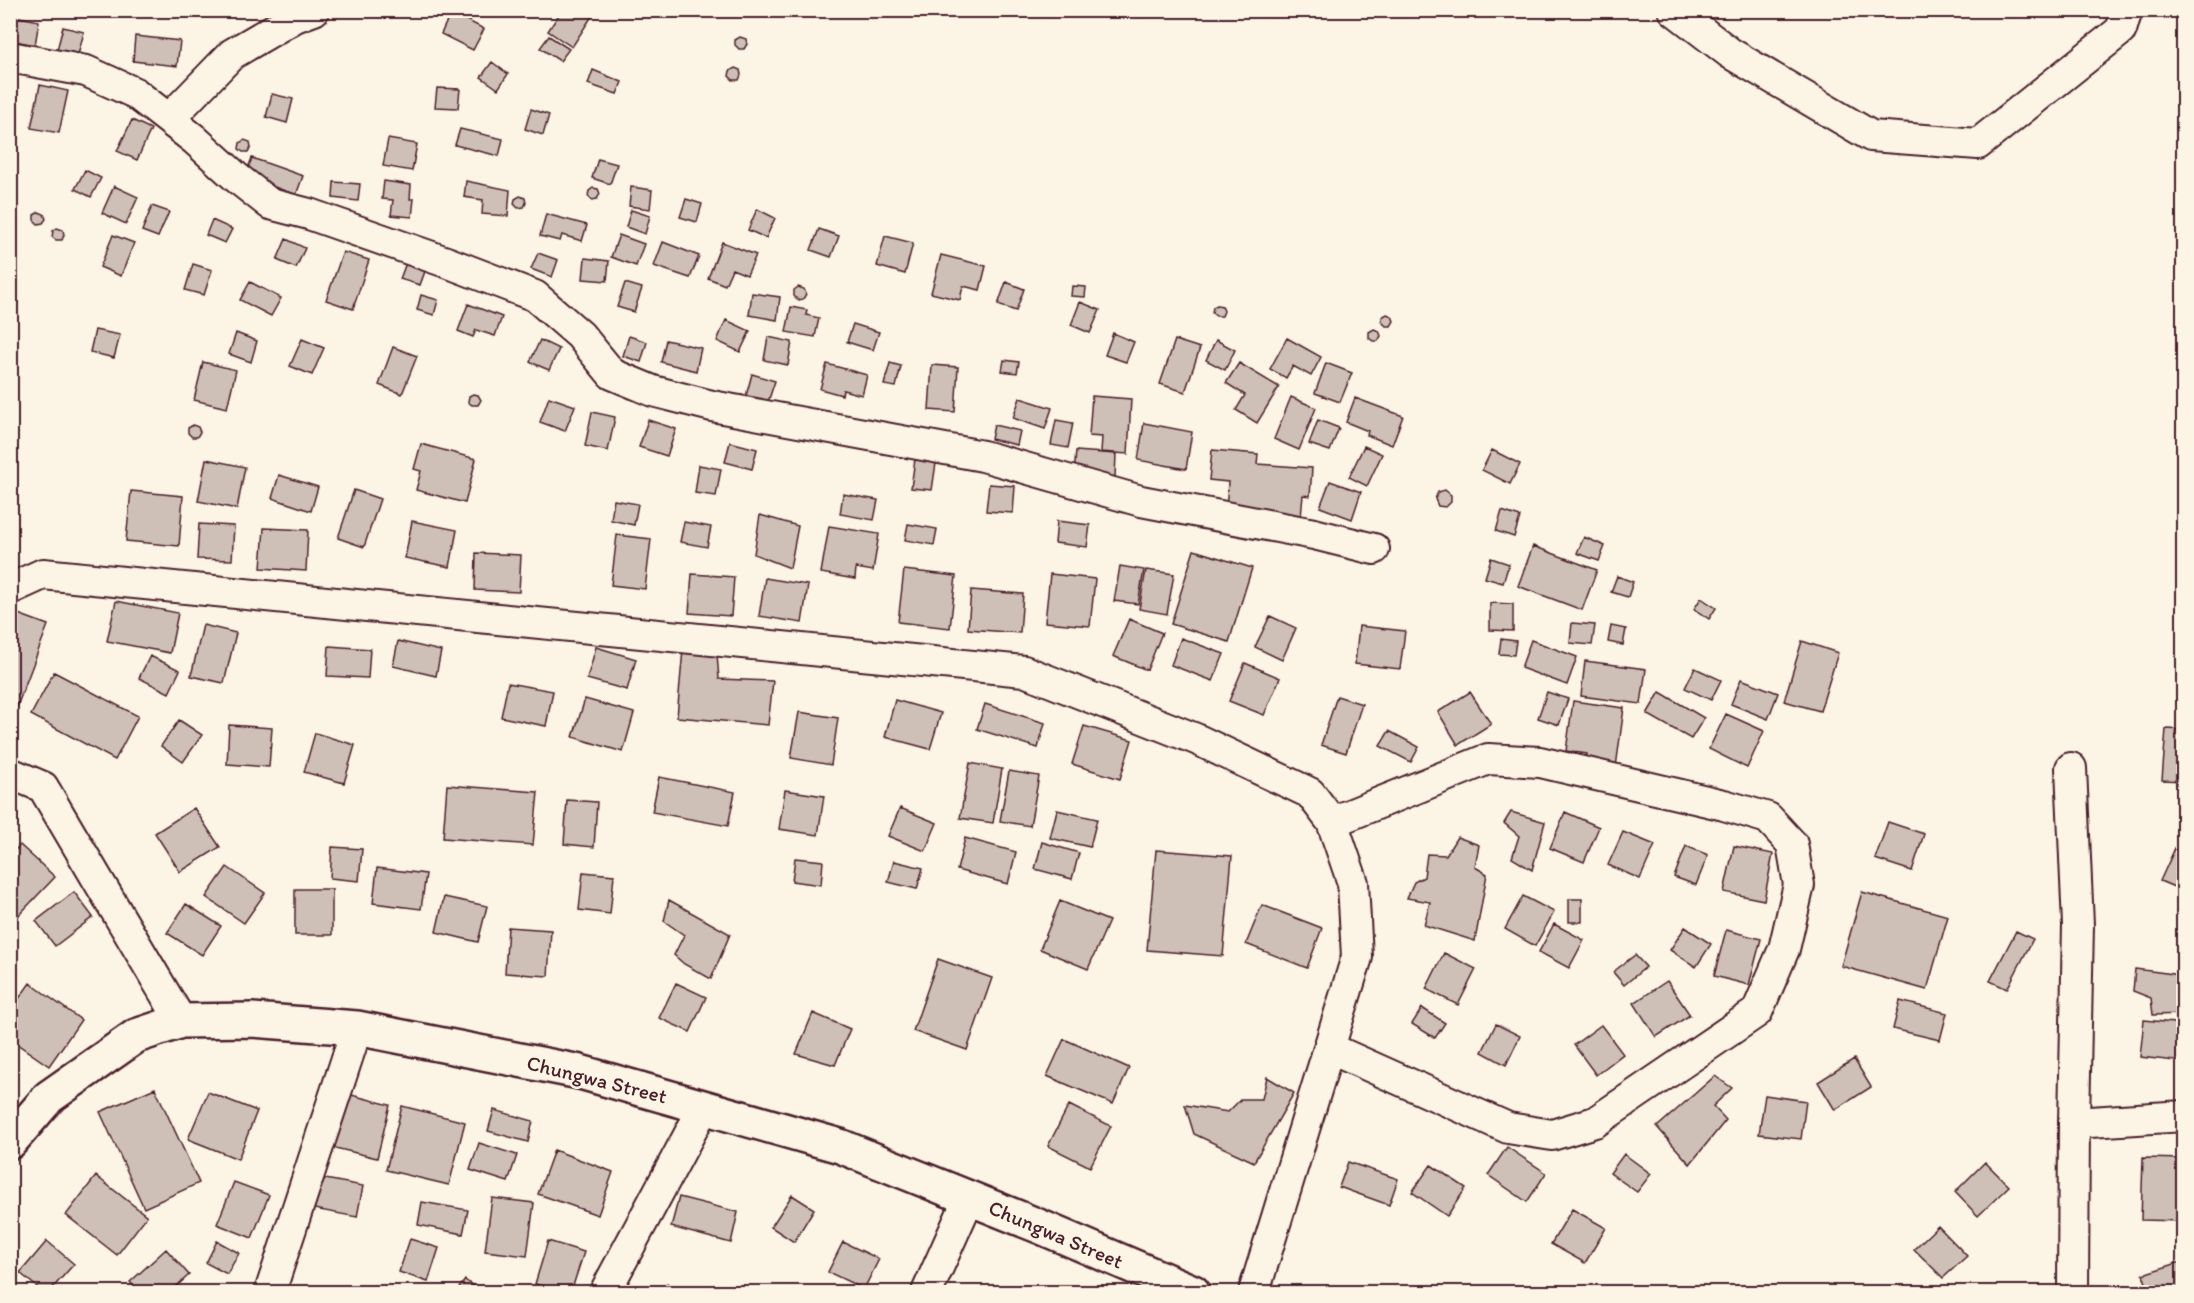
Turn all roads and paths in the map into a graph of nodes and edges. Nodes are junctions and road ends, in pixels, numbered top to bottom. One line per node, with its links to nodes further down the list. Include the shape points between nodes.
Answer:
1 (314, 10): 5 (street, via 295,16 232,54)
2 (1674, 10): 3 (street, via 1730,53 1871,136 1978,144 2121,30)
3 (2127, 10)
4 (10, 57): 5 (street, via 86,71 135,93)
5 (169, 119): 6 (street, via 270,204 449,263 535,297 580,335 612,374 653,391 712,406 983,456 1141,501)
6 (1374, 549)
7 (10, 589): 10 (street, via 43,574 1024,671 1196,739 1310,793)
8 (2071, 768): 16 (street, via 2078,925)
9 (10, 774): 11 (street, via 42,787)
10 (1332, 822): 13 (street, via 1353,883 1357,957); 13 (street, via 1488,759 1540,762 1768,818 1792,844 1799,885 1784,949 1757,1012 1595,1122 1552,1135 1508,1128)
11 (181, 1021): 12 (street, Chungwa Street, via 252,1020); 17 (street, Chungwa Street, via 136,1036 49,1097)
12 (357, 1028): 14 (street, Chungwa Street, via 580,1072); 19 (street)
13 (1329, 1048): 23 (street)
14 (704, 1107): 18 (street, Chungwa Street, via 840,1146); 20 (street)
15 (2184, 1116): 16 (street)
16 (2074, 1123): 24 (street)
17 (10, 1142)
18 (969, 1198): 21 (street); 22 (street, Chungwa Street)
19 (270, 1293)
20 (605, 1293)
21 (927, 1293)
22 (1193, 1293)
23 (1254, 1293)
24 (2073, 1293)

